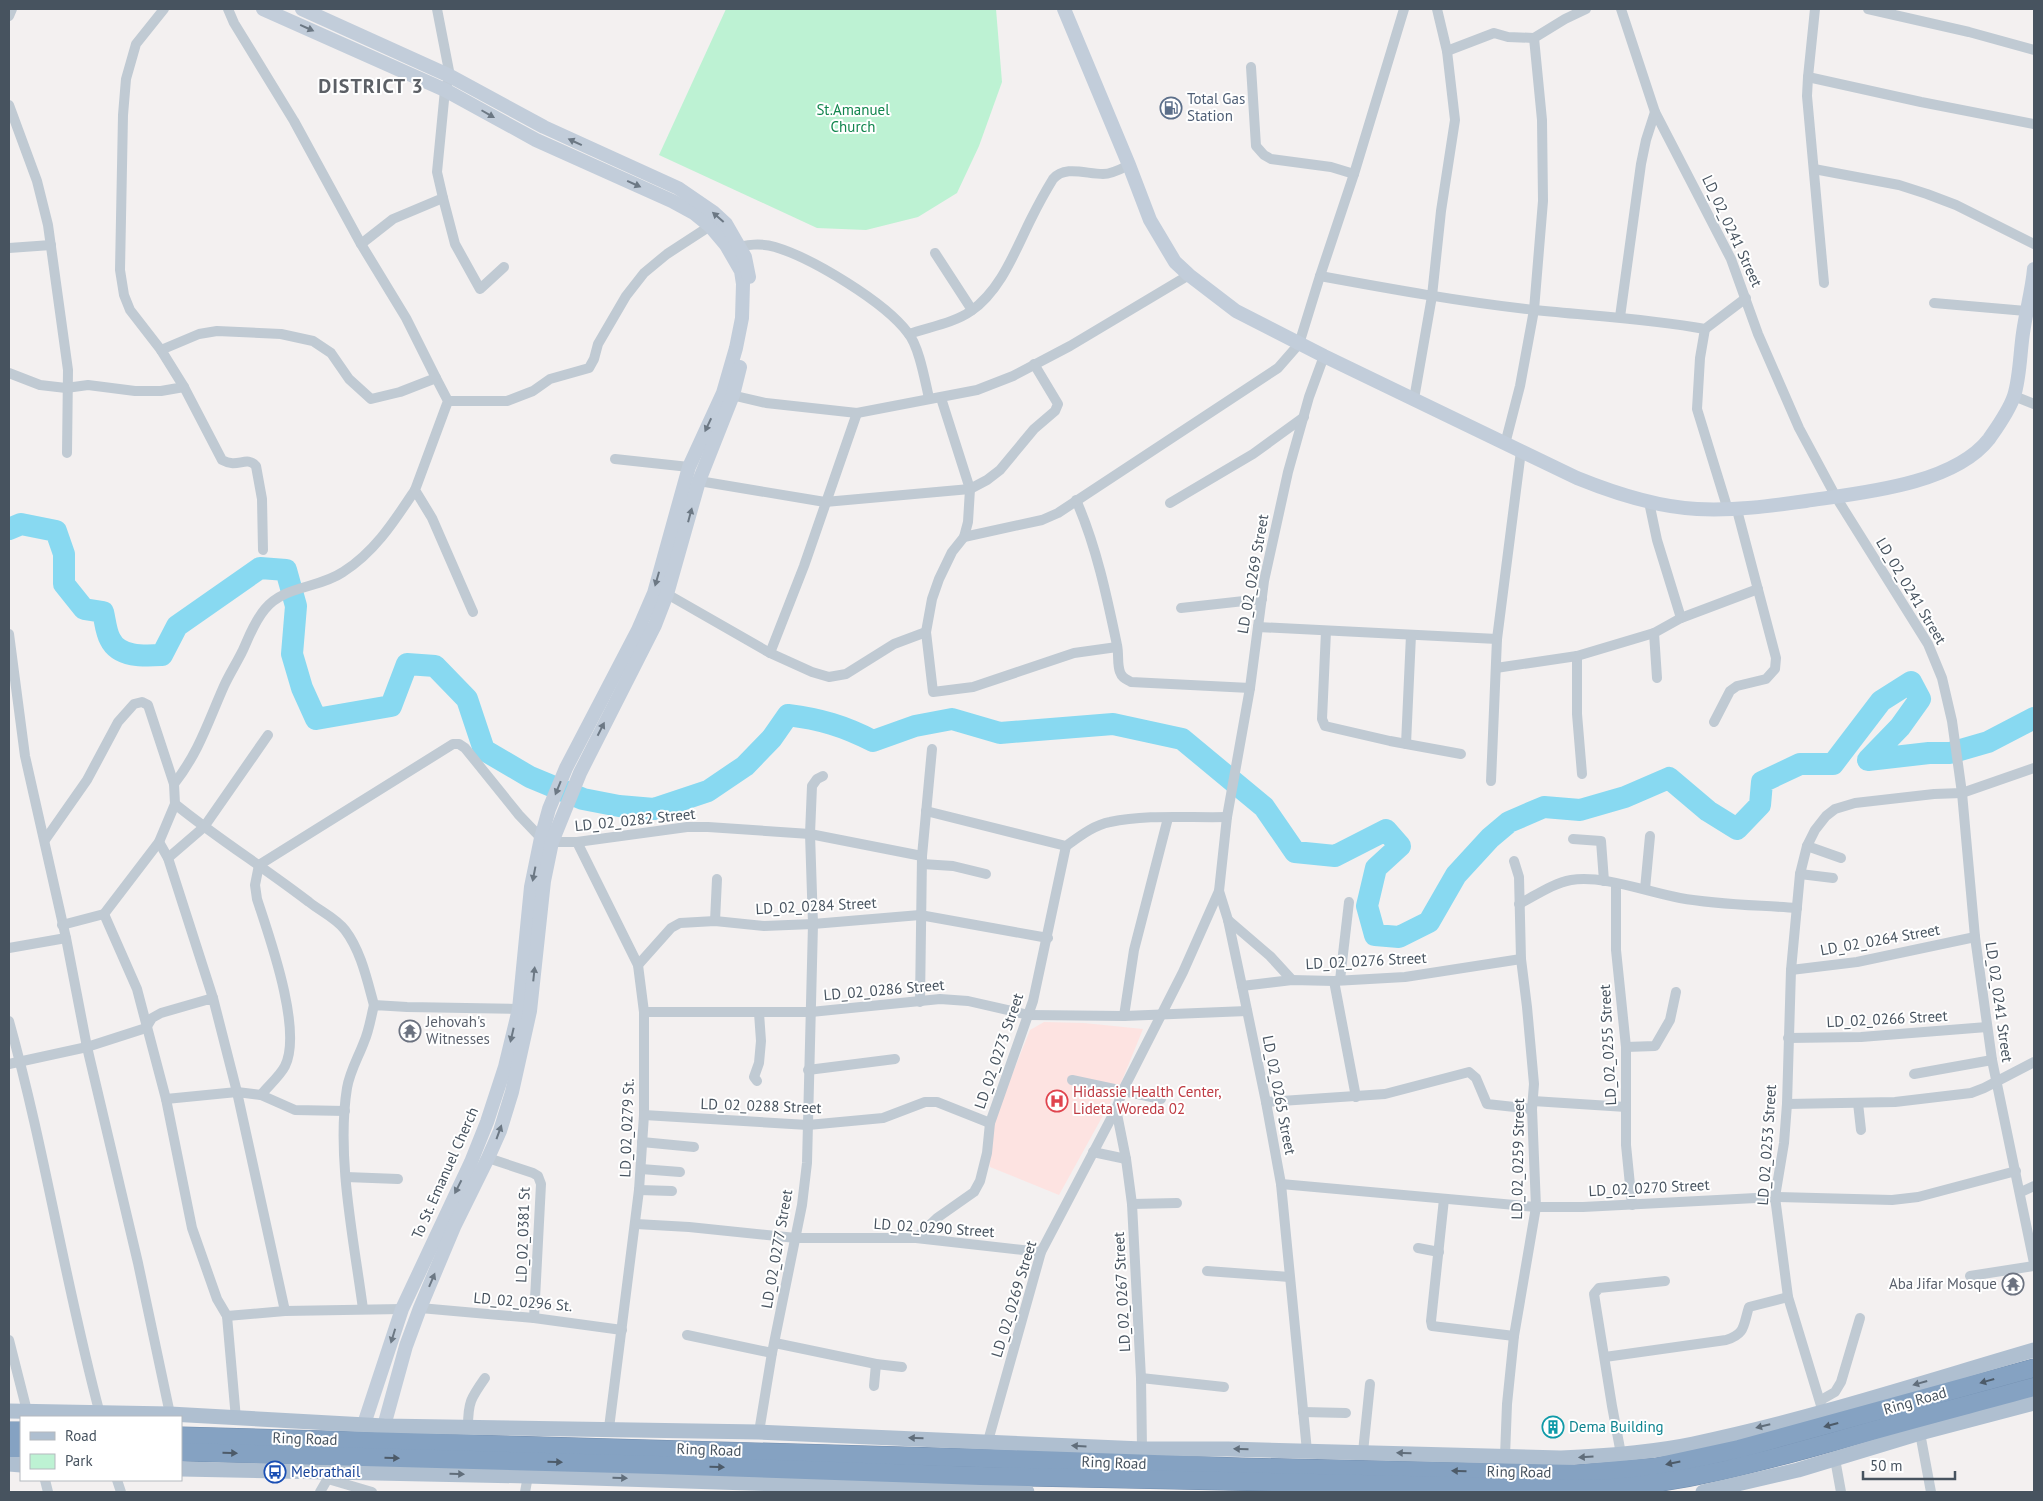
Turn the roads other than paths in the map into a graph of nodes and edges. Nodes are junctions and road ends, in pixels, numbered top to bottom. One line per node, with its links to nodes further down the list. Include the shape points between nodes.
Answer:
1 (12, 9): 14 (street)
2 (164, 9): 51 (street, via 136,44 126,79 120,270 130,310)
3 (228, 9): 30 (street)
4 (262, 9): 21 (main road, one-way to 21)
5 (302, 9): 19 (main road)
6 (437, 9): 19 (street)
7 (1064, 9): 25 (main road)
8 (1404, 9): 27 (street)
9 (1437, 9): 17 (street)
10 (1586, 9): 15 (street)
11 (1621, 9): 23 (street, LD_02_0241 Street)
12 (1815, 9): 20 (street)
13 (1868, 9): 16 (street)
14 (9, 16)
15 (1534, 38): 17 (street, via 1494,33); 45 (street, via 1544,182)
16 (2034, 50)
17 (1447, 51): 41 (street, via 1455,120)
18 (1251, 67): 27 (street, via 1256,146 1264,155)
19 (450, 76): 21 (street); 34 (main road, one-way to 19, via 726,224 678,188 544,127)
20 (1808, 77): 24 (street); 26 (street)
21 (445, 90): 28 (street, via 436,172); 29 (main road, one-way to 29, via 536,140 672,201)
22 (9, 105): 32 (street, via 37,181)
23 (1655, 112): 42 (street, LD_02_0241 Street, via 1731,259); 47 (street, via 1641,164)
24 (2034, 124)
25 (1129, 165): 38 (main road, via 1150,220 1175,262); 44 (street, via 1105,174 1057,174 994,288)
26 (1814, 169): 31 (street, via 1898,185 1926,194 1956,205); 40 (street)
27 (1354, 174): 39 (street)
28 (443, 198): 30 (street, via 393,219); 36 (street, via 455,244 480,289)
29 (710, 226): 34 (main road); 63 (street, via 666,254 644,273 626,296 598,344 589,368 550,379 533,392 508,401)
30 (361, 244): 55 (street, via 406,318)
31 (2034, 244)
32 (51, 245): 33 (street); 57 (street, via 68,370)
33 (9, 248)
34 (735, 249): 49 (street, via 773,246 804,257 881,305); 58 (main road, via 741,271 742,318)
35 (935, 253): 44 (street)
36 (504, 267)
37 (2034, 274): 46 (main road)
38 (1189, 275): 50 (main road, via 1236,311); 53 (street)
39 (1320, 276): 41 (street); 50 (street)
40 (1824, 283)
41 (1432, 296): 45 (street); 62 (street)
42 (1746, 298): 48 (street); 75 (street, LD_02_0241 Street, via 1798,428)
43 (1934, 303): 46 (street)
44 (972, 310): 49 (street, via 964,316)
45 (1534, 310): 47 (street); 67 (street)
46 (2026, 311): 59 (main road)
47 (1620, 317): 48 (street)
48 (1706, 329): 80 (street, via 1700,358 1697,409)
49 (909, 334): 60 (street)
50 (1300, 344): 52 (main road); 76 (street, via 1278,368)
51 (160, 350): 55 (street, via 198,334 217,331 281,334 313,341 331,353 350,379 371,399); 56 (street)
52 (1324, 356): 62 (main road); 66 (street, LD_02_0269 Street)
53 (1034, 364): 61 (street, via 977,390); 73 (street, via 1055,397 1058,404 1055,411 1034,429 1000,470)
54 (9, 373): 57 (street, via 40,385)
55 (436, 378): 63 (street)
56 (184, 387): 57 (street, via 161,391 88,385); 82 (street, via 222,460 236,464 252,462 256,466 262,499)
57 (66, 388): 69 (street)
58 (728, 394): 65 (street, via 766,403); 71 (main road, To St. Emanuel Cherch, one-way to 71); 72 (main road)
59 (2014, 396): 64 (street); 75 (main road, via 1988,441 1953,467 1898,486)
60 (929, 398): 61 (street); 65 (street)
61 (941, 398): 73 (street)
62 (1414, 399): 67 (main road)
63 (448, 401): 74 (street)
64 (2034, 404)
65 (857, 413): 77 (street)
66 (1304, 417): 79 (street, via 1253,454); 85 (street, LD_02_0269 Street, via 1278,515)
67 (1505, 444): 68 (main road)
68 (1521, 451): 78 (main road, via 1595,485); 95 (street)
69 (67, 453)
70 (615, 459): 71 (street)
71 (689, 467): 122 (main road, To St. Emanuel Cherch, one-way to 122, via 654,593 566,768 549,809)
72 (699, 481): 77 (street); 84 (main road, one-way to 72)
73 (970, 489): 77 (street); 81 (street)
74 (415, 490): 87 (street, via 432,518); 111 (street, via 383,537 349,568 276,598 256,621 198,748)
75 (1836, 497): 80 (main road); 112 (street, LD_02_0241 Street, via 1928,644 1942,678 1952,721)
76 (1076, 500): 81 (street, via 1042,520); 96 (street, via 1097,562)
77 (825, 502): 97 (street)
78 (1649, 502): 80 (main road); 88 (street, via 1657,540)
79 (1170, 503)
80 (1732, 510): 83 (street)
81 (964, 537): 91 (street, via 952,552 939,579)
82 (263, 550)
83 (1758, 589): 88 (street); 102 (street, via 1776,658 1775,670 1766,679 1737,686 1730,691)
84 (667, 594): 97 (street); 122 (main road, one-way to 84, via 655,625)
85 (1262, 600): 86 (street); 89 (street, LD_02_0269 Street)
86 (1181, 608)
87 (473, 612)
88 (1682, 618): 92 (street)
89 (1258, 627): 90 (street); 101 (street, LD_02_0269 Street)
90 (1326, 630): 94 (street); 104 (street, via 1324,726)
91 (926, 632): 96 (street, via 933,692 973,687 1074,653); 97 (street, via 894,644 846,674 829,677)
92 (1654, 633): 98 (street); 100 (street)
93 (9, 634): 121 (street, via 25,756)
94 (1411, 635): 95 (street); 104 (street)
95 (1498, 639): 99 (street)
96 (1118, 647): 101 (street, via 1120,671 1123,678 1131,682)
97 (770, 653)
98 (1577, 656): 99 (street); 108 (street)
99 (1496, 668): 110 (street)
100 (1657, 678)
101 (1250, 688): 115 (street, LD_02_0269 Street)
102 (1714, 722)
103 (268, 735): 117 (street)
104 (1406, 744): 106 (street)
105 (932, 749): 114 (street)
106 (1461, 754)
107 (2034, 768): 112 (street, LD_02_0253 Street)
108 (1582, 774)
109 (823, 776): 118 (street, via 812,786)
110 (1491, 781)
111 (174, 784): 113 (street); 121 (street, via 148,706 142,702 134,704 118,722 87,780)
112 (1962, 793): 126 (street, LD_02_0253 Street, via 1855,803 1836,809 1820,823); 149 (street, LD_02_0241 Street)
113 (175, 804): 117 (street); 123 (street)
114 (926, 811): 125 (street); 129 (street)
115 (1227, 817): 116 (street); 139 (street, LD_02_0269 Street)
116 (1168, 818): 125 (street, via 1109,822 1089,830); 170 (street, via 1134,950)
117 (204, 827): 127 (street); 131 (street)
118 (810, 834): 124 (street, LD_02_0282 Street, via 687,827); 129 (street, LD_02_0282 Street); 147 (street, LD_02_0277 Street)
119 (1650, 836): 138 (street)
120 (1574, 839): 136 (street, via 1601,841)
121 (45, 840): 148 (street)
122 (546, 840): 124 (street, LD_02_0282 Street); 131 (street, via 519,814 465,748 453,744); 163 (main road, To St. Emanuel Cherch, one-way to 163, via 531,886); 207 (main road, To St. Emanuel Cherch, one-way to 122, via 512,1092 528,1021)
123 (160, 842): 127 (street); 143 (street)
124 (577, 842): 154 (street, LD_02_0279 St.)
125 (1066, 846): 151 (street, LD_02_0273 Street)
126 (1807, 846): 128 (street); 133 (street, LD_02_0253 Street)
127 (168, 858): 160 (street)
128 (1841, 858)
129 (922, 860): 132 (street, LD_02_0282 Street); 144 (street)
130 (1514, 861): 141 (street, LD_02_0259 Street, via 1520,877)
131 (259, 865): 162 (street, via 344,929 354,944); 189 (street, via 255,885 286,996 290,1026 285,1066)
132 (986, 874)
133 (1800, 874): 134 (street); 142 (street, LD_02_0253 Street)
134 (1833, 878)
135 (718, 879): 146 (street)
136 (1604, 881): 137 (street); 141 (street, via 1572,880)
137 (1616, 884): 138 (street); 176 (street, LD_02_0255 Street, via 1616,950)
138 (1645, 889): 142 (street, via 1679,898)
139 (1219, 891): 145 (street, LD_02_0265 Street); 169 (street, LD_02_0269 Street)
140 (1349, 902): 157 (street)
141 (1519, 904): 153 (street, LD_02_0259 Street)
142 (1798, 908): 155 (street, LD_02_0253 Street)
143 (104, 914): 148 (street); 172 (street, via 137,989)
144 (920, 915): 147 (street, LD_02_0284 Street); 151 (street, LD_02_0284 Street); 161 (street)
145 (1228, 920): 156 (street); 158 (street, LD_02_0265 Street)
146 (715, 921): 147 (street, LD_02_0284 Street, via 764,926); 154 (street, LD_02_0284 Street, via 680,923 671,928)
147 (812, 924): 166 (street, LD_02_0277 Street)
148 (62, 926): 150 (street)
149 (1975, 937): 155 (street, LD_02_0264 Street, via 1857,962); 173 (street, LD_02_0241 Street)
150 (66, 938): 152 (street); 175 (street)
151 (1048, 938): 168 (street, LD_02_0273 Street)
152 (9, 948)
153 (1520, 959): 157 (street, LD_02_0276 Street, via 1405,977); 196 (street, LD_02_0259 Street, via 1534,1084)
154 (638, 965): 165 (street, LD_02_0279 St.)
155 (1791, 970): 174 (street, LD_02_0253 Street)
156 (1292, 980): 157 (street, LD_02_0276 Street); 158 (street, LD_02_0276 Street)
157 (1337, 980): 190 (street)
158 (1242, 986): 164 (street, LD_02_0265 Street)
159 (1676, 992): 176 (street, via 1670,1020 1655,1046)
160 (213, 998): 172 (street, via 162,1013 152,1018); 188 (street)
161 (920, 1002): 166 (street, LD_02_0286 Street); 168 (street, LD_02_0286 Street, via 940,999 968,1001)
162 (374, 1005): 163 (street); 199 (street, via 347,1088)
163 (519, 1009): 239 (main road, To St. Emanuel Cherch, one-way to 239, via 487,1122)
164 (1247, 1011): 169 (street, LD_02_0286 Street); 193 (street, LD_02_0265 Street)
165 (644, 1012): 167 (street, LD_02_0286 Street); 200 (street, LD_02_0279 St.)
166 (811, 1012): 167 (street, LD_02_0286 Street); 182 (street, LD_02_0277 Street)
167 (759, 1013): 185 (street, via 761,1041 754,1077)
168 (1029, 1015): 170 (street, LD_02_0286 Street); 201 (street, LD_02_0273 Street)
169 (1160, 1015): 170 (street, LD_02_0286 Street); 187 (street, LD_02_0269 Street)
170 (1124, 1016)
171 (9, 1021): 179 (street)
172 (146, 1028): 175 (street); 191 (street)
173 (1987, 1028): 174 (street, LD_02_0266 Street, via 1861,1037); 178 (street, LD_02_0241 Street)
174 (1788, 1038): 195 (street, LD_02_0253 Street)
175 (87, 1047): 179 (street); 267 (street)
176 (1626, 1047): 197 (street, LD_02_0255 Street)
177 (895, 1059): 182 (street)
178 (1992, 1060): 183 (street); 186 (street, LD_02_0241 Street)
179 (20, 1062): 181 (street); 266 (street)
180 (2034, 1062): 186 (street)
181 (9, 1064)
182 (808, 1070): 202 (street, LD_02_0277 Street)
183 (1914, 1074)
184 (1072, 1080): 187 (street)
185 (757, 1081)
186 (1996, 1082): 194 (street, via 1971,1093); 210 (street, LD_02_0241 Street)
187 (1123, 1090): 192 (street); 198 (street, LD_02_0269 Street)
188 (237, 1092): 189 (street); 191 (street); 240 (street)
189 (261, 1095): 199 (street, via 295,1110)
190 (1356, 1097): 193 (street); 196 (street, via 1385,1094 1469,1072 1476,1078 1488,1104)
191 (166, 1099): 241 (street, via 192,1228 217,1299)
192 (1162, 1099)
193 (1266, 1102): 214 (street, LD_02_0265 Street)
194 (1858, 1103): 195 (street); 203 (street)
195 (1786, 1104): 219 (street, LD_02_0253 Street)
196 (1533, 1105): 197 (street); 224 (street, LD_02_0259 Street)
197 (1626, 1107): 223 (street, LD_02_0255 Street)
198 (1116, 1109): 206 (street, LD_02_0269 Street); 208 (street, LD_02_0267 Street)
199 (345, 1111): 212 (street)
200 (644, 1115): 202 (street, LD_02_0288 Street); 204 (street, LD_02_0279 St.)
201 (990, 1123): 202 (street, LD_02_0288 Street, via 937,1102 925,1102 883,1118); 227 (street, LD_02_0273 Street, via 987,1153 980,1182 974,1192 937,1218)
202 (808, 1125): 226 (street, LD_02_0277 Street, via 807,1163)
203 (1860, 1130)
204 (642, 1142): 205 (street); 209 (street, LD_02_0279 St.)
205 (694, 1147)
206 (1093, 1152): 208 (street); 229 (street, LD_02_0269 Street)
207 (488, 1158): 237 (main road, To St. Emanuel Cherch, one-way to 207); 242 (street, LD_02_0381 St, via 533,1173 541,1184)
208 (1126, 1159): 222 (street, LD_02_0267 Street)
209 (641, 1169): 211 (street); 216 (street, LD_02_0279 St.)
210 (2016, 1171): 218 (street, LD_02_0241 Street); 219 (street, LD_02_0270 Street, via 1918,1197 1892,1200)
211 (680, 1172)
212 (346, 1177): 213 (street); 238 (street)
213 (398, 1179)
214 (1281, 1184): 220 (street, LD_02_0270 Street); 234 (street, LD_02_0265 Street)
215 (2034, 1186): 218 (street)
216 (639, 1190): 217 (street); 225 (street, LD_02_0279 St.)
217 (672, 1191)
218 (2021, 1192): 231 (street, LD_02_0241 Street)
219 (1776, 1197): 223 (street, LD_02_0270 Street); 236 (street, LD_02_0253 Street)
220 (1444, 1199): 224 (street, LD_02_0270 Street); 230 (street)
221 (1177, 1203): 222 (street)
222 (1132, 1204): 255 (street, LD_02_0267 Street)
223 (1632, 1205): 224 (street, LD_02_0270 Street)
224 (1536, 1207): 246 (street, LD_02_0259 Street)
225 (636, 1224): 226 (street, LD_02_0290 Street); 244 (street, LD_02_0279 St.)
226 (796, 1238): 227 (street, LD_02_0290 Street); 248 (street, LD_02_0277 Street)
227 (916, 1238): 229 (street, LD_02_0290 Street)
228 (1418, 1248): 230 (street)
229 (1040, 1252): 276 (street, LD_02_0269 Street)
230 (1438, 1252): 246 (street, via 1432,1326)
231 (2034, 1265): 233 (street, LD_02_0241 Street)
232 (1206, 1271): 234 (street)
233 (1970, 1276)
234 (1289, 1277): 264 (street, LD_02_0265 Street)
235 (1665, 1281): 250 (street, via 1599,1288 1596,1291 1594,1302)
236 (1788, 1297): 250 (street, via 1750,1307 1742,1333 1726,1340); 261 (street, LD_02_0253 Street)
237 (420, 1308): 242 (street, LD_02_0296 St.); 270 (main road, To St. Emanuel Cherch)
238 (363, 1309): 239 (street); 240 (street)
239 (402, 1309): 269 (main road, To St. Emanuel Cherch, one-way to 269)
240 (285, 1311): 241 (street)
241 (227, 1316): 268 (street)
242 (534, 1318): 244 (street, LD_02_0296 St.)
243 (1860, 1318): 261 (street, via 1841,1382)
244 (622, 1330): 272 (street, LD_02_0279 St.)
245 (687, 1335): 248 (street)
246 (1514, 1336): 282 (street, LD_02_0259 Street)
247 (9, 1340): 263 (street)
248 (773, 1348): 251 (street); 273 (street, LD_02_0277 Street)
249 (2034, 1350): 261 (main road, one-way to 261)
250 (1605, 1356): 281 (street)
251 (876, 1364): 252 (street); 257 (street)
252 (902, 1366)
253 (2034, 1368): 275 (highway, Ring Road, one-way to 275, via 1739,1450 1656,1467 1575,1474)
254 (485, 1378): 271 (street, via 471,1398)
255 (1141, 1378): 258 (street); 277 (street, LD_02_0267 Street)
256 (1370, 1384): 280 (street)
257 (874, 1386)
258 (1224, 1387)
259 (2034, 1387): 279 (highway, Ring Road, one-way to 259, via 981,1476 1602,1490 1688,1479 1768,1461)
260 (2034, 1403): 274 (main road)
261 (1822, 1406): 281 (main road, one-way to 281, via 1692,1444)
262 (9, 1411): 263 (main road)
263 (27, 1412): 266 (main road)
264 (1303, 1412): 265 (street); 278 (street, LD_02_0265 Street)
265 (1346, 1413)
266 (100, 1414): 267 (main road)
267 (170, 1414): 268 (main road)
268 (236, 1419): 269 (main road)
269 (364, 1424): 270 (main road)
270 (384, 1426): 271 (main road)
271 (468, 1427): 272 (main road)
272 (609, 1428): 273 (main road)
273 (759, 1432): 276 (main road, one-way to 273)
274 (1920, 1433): 283 (main road); 295 (street)
275 (182, 1436)
276 (988, 1441): 277 (main road, one-way to 276)
277 (1142, 1449): 278 (main road, one-way to 277)
278 (1307, 1451): 280 (main road)
279 (182, 1452)
280 (1363, 1452): 282 (main road, one-way to 280)
281 (1621, 1454): 282 (main road, one-way to 282, via 1561,1458)
282 (1505, 1456)
283 (1835, 1459): 293 (main road); 294 (street)
284 (182, 1469): 285 (main road)
285 (330, 1475): 286 (main road, one-way to 286); 289 (street); 290 (street)
286 (528, 1476): 287 (main road, one-way to 287); 291 (street)
287 (837, 1489): 288 (main road)
288 (988, 1491): 292 (main road)
289 (320, 1492)
290 (372, 1492)
291 (525, 1492)
292 (1027, 1492)
293 (1703, 1492)
294 (1841, 1492)
295 (1931, 1492)

